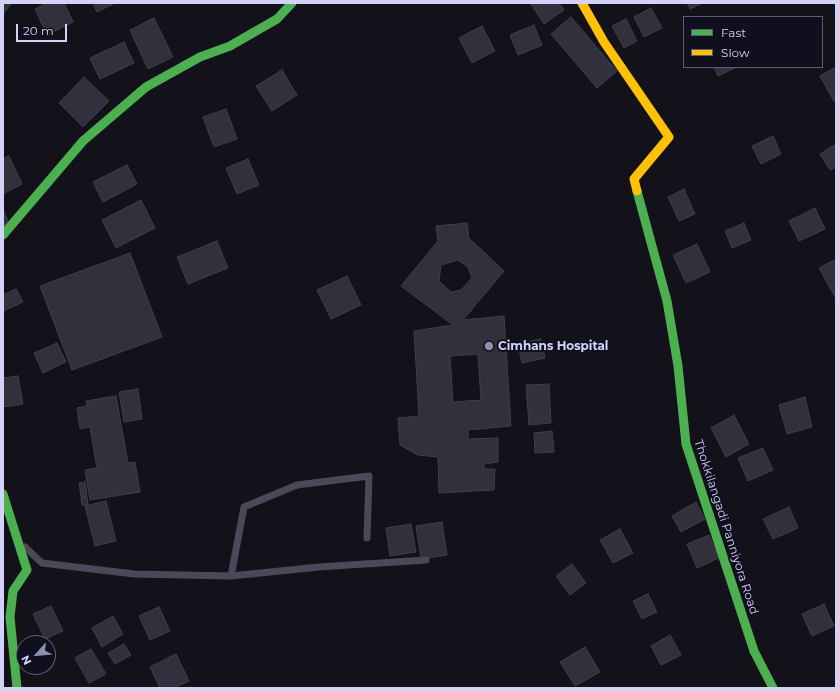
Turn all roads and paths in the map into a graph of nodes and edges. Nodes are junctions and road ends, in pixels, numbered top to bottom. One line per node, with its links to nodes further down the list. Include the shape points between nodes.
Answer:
1 (292, 3): 3 (street, via 277,19 230,46 200,57 146,87 83,141)
2 (582, 3): 10 (street, Thokkilangadi Panniyora Road, via 604,42 669,137 634,179 667,301 678,366 686,444 754,651)
3 (3, 235)
4 (3, 494): 6 (street)
5 (367, 538): 8 (lane, via 369,476 297,484 244,507)
6 (18, 540): 8 (lane, via 42,563 134,574); 9 (street, via 28,570 13,591 10,617)
7 (426, 560): 8 (lane)
8 (231, 576)
9 (17, 688)
10 (773, 688)

